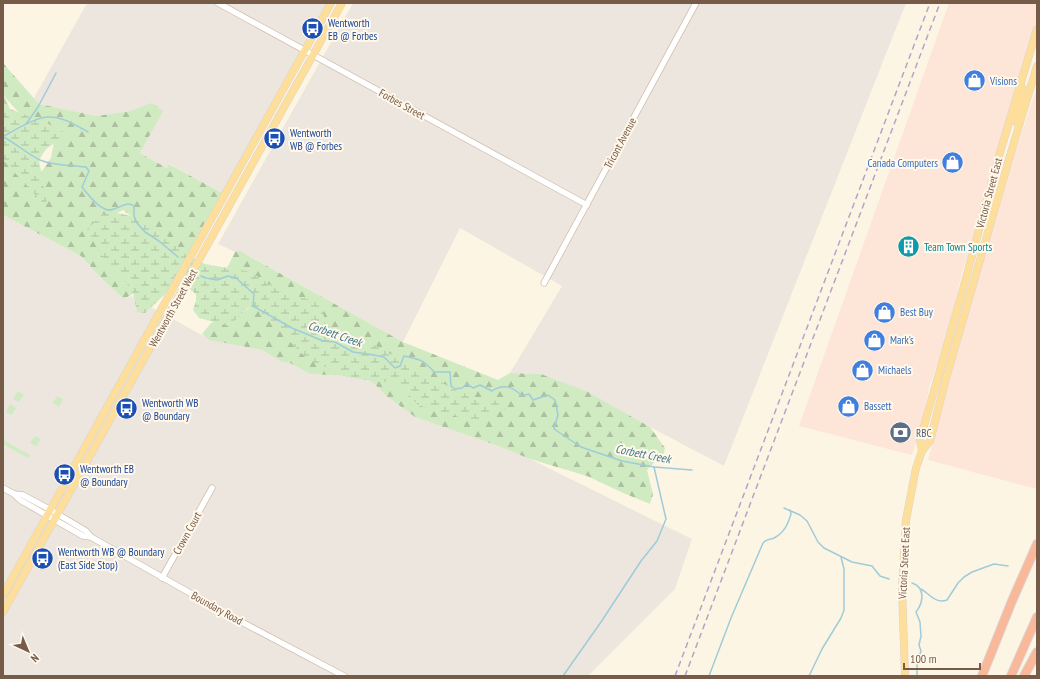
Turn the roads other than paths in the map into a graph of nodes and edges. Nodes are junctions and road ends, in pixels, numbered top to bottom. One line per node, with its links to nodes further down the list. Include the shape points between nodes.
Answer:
1 (218, 3): 6 (street, Forbes Street)
2 (331, 3): 6 (main road, Wentworth Street West)
3 (342, 3): 7 (main road, Wentworth Street West)
4 (696, 3): 11 (street, Tricont Avenue)
5 (1037, 29): 9 (main road, Victoria Street East)
6 (304, 50): 7 (street, Forbes Street); 16 (main road, Wentworth Street West)
7 (313, 55): 11 (street, Forbes Street); 17 (main road, Wentworth Street West)
8 (1037, 66): 10 (main road, Victoria Street East)
9 (1020, 83): 10 (main road, via 1023,89 1015,119); 13 (main road, Victoria Street East, via 920,440)
10 (1019, 125): 13 (main road, Victoria Street East, via 930,441)
11 (586, 205): 12 (street, Tricont Avenue)
12 (544, 283)
13 (922, 451): 25 (main road, Victoria Street East, via 916,468 906,520 902,590)
14 (3, 488): 16 (street, Boundary Road, via 20,500)
15 (212, 488): 19 (street, Crown Court)
16 (48, 512): 17 (street, Boundary Road); 20 (main road, Wentworth Street West)
17 (56, 517): 19 (street, Boundary Road, via 83,536); 21 (main road, Wentworth Street West)
18 (1037, 544): 26 (highway)
19 (162, 578): 24 (street, Boundary Road)
20 (3, 594)
21 (3, 612)
22 (1037, 617): 27 (highway)
23 (1037, 652): 28 (highway)
24 (344, 676)
25 (905, 676)
26 (982, 676)
27 (1011, 676)
28 (1024, 676)

